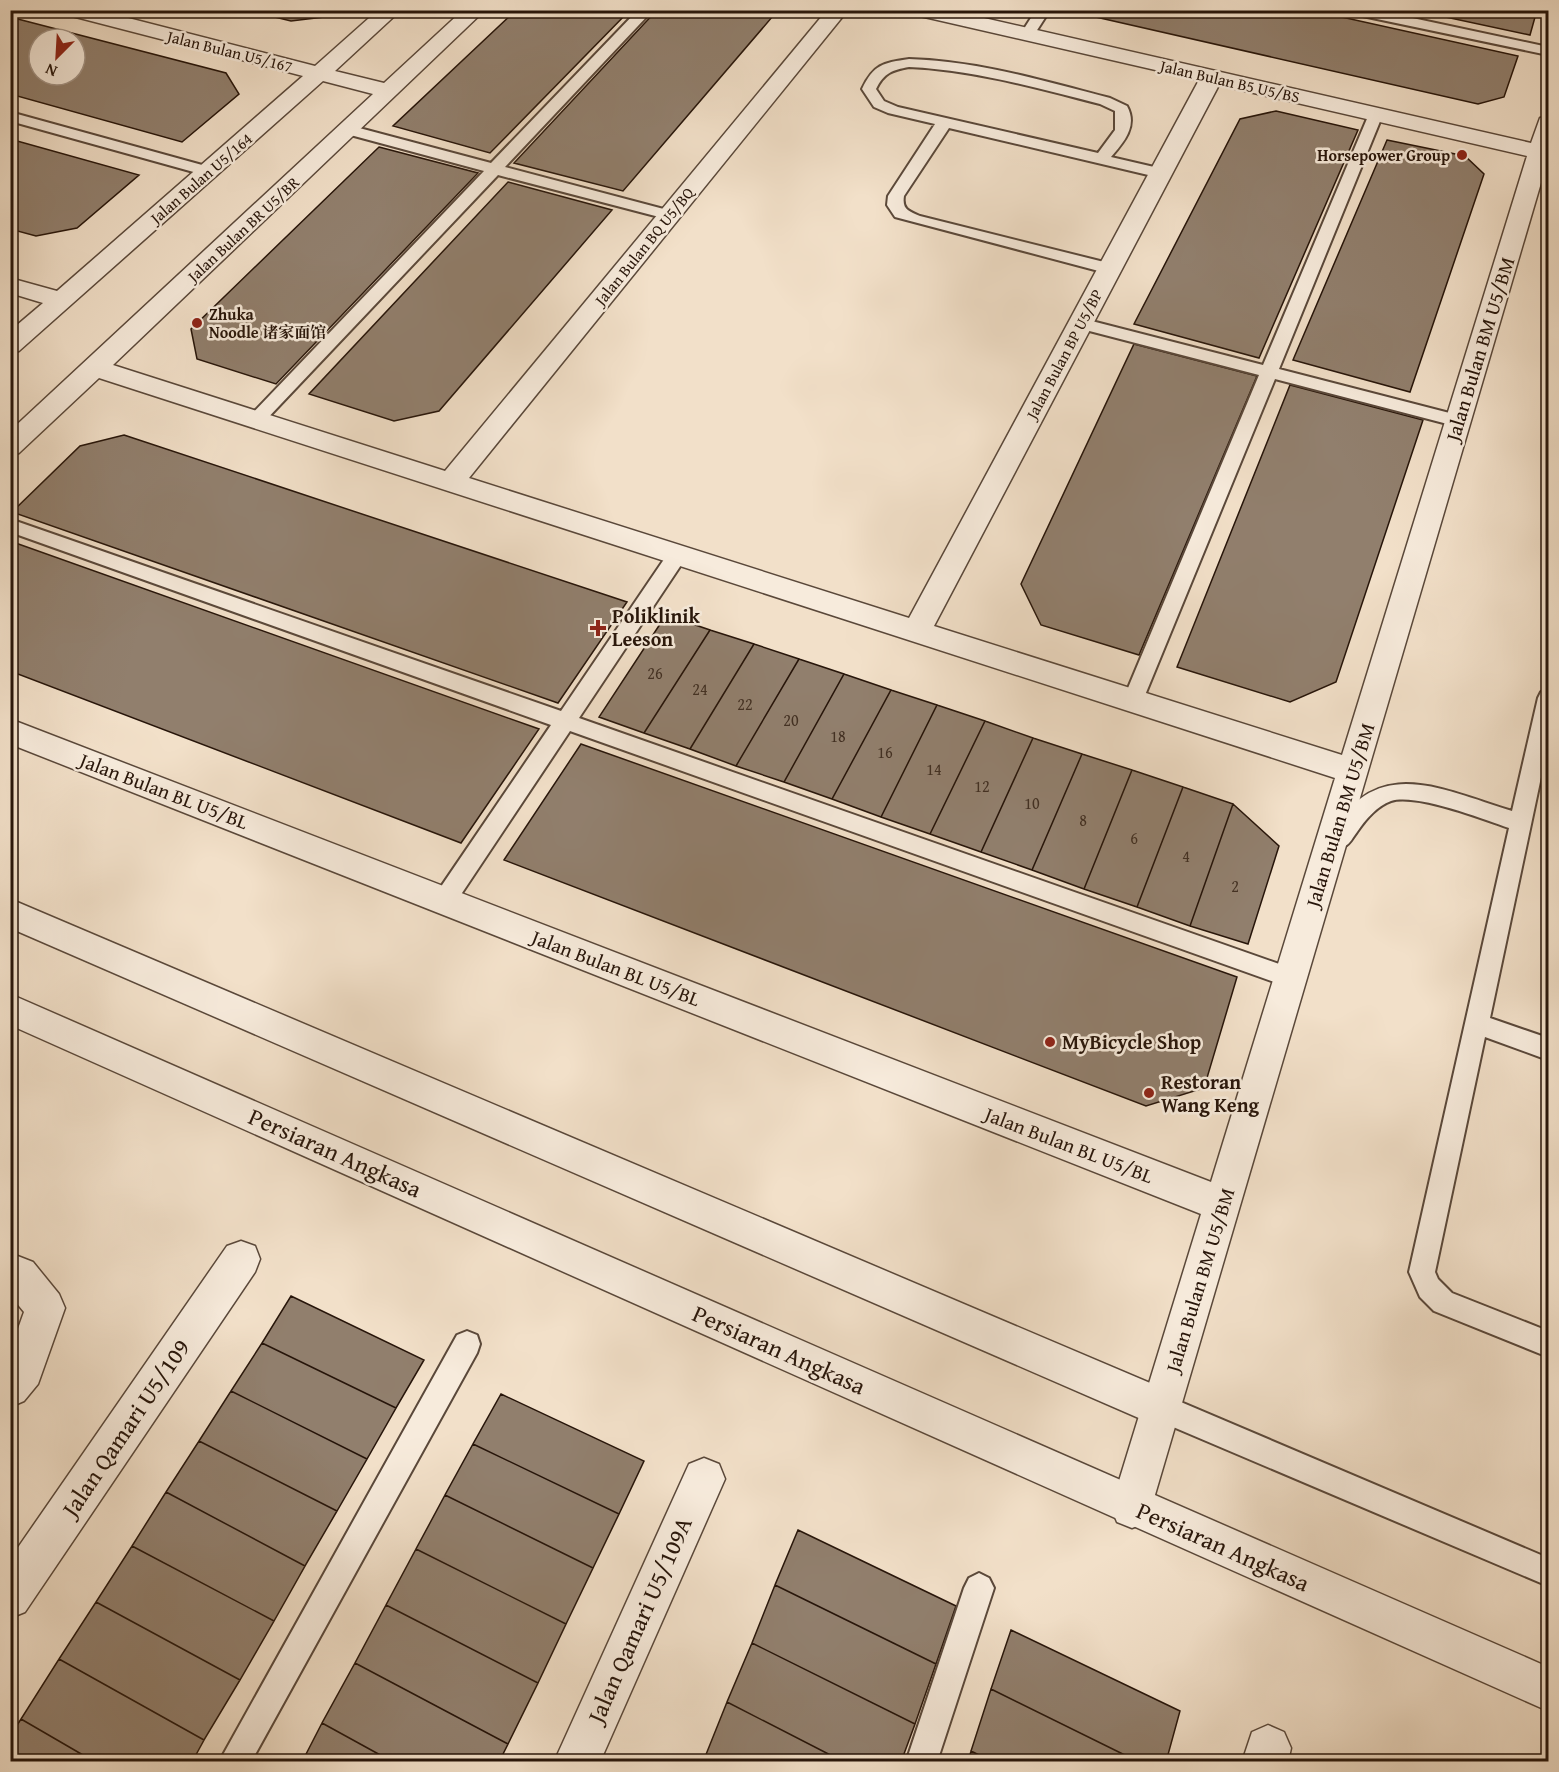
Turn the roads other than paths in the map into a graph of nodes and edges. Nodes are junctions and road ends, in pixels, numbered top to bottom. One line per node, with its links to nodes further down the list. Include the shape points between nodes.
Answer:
1 (72, 10): 11 (street, Jalan Bulan U5/167)
2 (391, 10): 11 (street, Jalan Bulan U5/164)
3 (475, 10): 13 (street, Jalan Bulan BR U5/BR)
4 (646, 10): 21 (lane)
5 (838, 10): 24 (street, Jalan Bulan BQ U5/BQ)
6 (920, 10): 9 (street, Jalan Bulan B5 U5/BS)
7 (1043, 10): 9 (lane)
8 (1353, 10): 10 (lane)
9 (1027, 35): 12 (street, Jalan Bulan B5 U5/BS)
10 (1548, 51)
11 (319, 74): 13 (street, Jalan Bulan U5/167); 22 (street, Jalan Bulan U5/164)
12 (1212, 77): 14 (street, Jalan Bulan B5 U5/BS); 23 (street, Jalan Bulan BP U5/BP)
13 (389, 91): 18 (street, Jalan Bulan BR U5/BR)
14 (1376, 114): 19 (street, Jalan Bulan B5 U5/BS); 31 (lane)
15 (10, 116): 22 (lane)
16 (944, 123): 20 (lane); 20 (lane, via 879,104 869,89 874,78 886,66 908,62 947,65 1105,100 1122,109 1126,121 1124,131); 25 (lane, via 896,196 895,205 901,214)
17 (1548, 123): 19 (street, Jalan Bulan BM U5/BM)
18 (348, 130): 21 (lane); 30 (street, Jalan Bulan BR U5/BR)
19 (1544, 153): 33 (street, Jalan Bulan BM U5/BM)
20 (1101, 159): 23 (lane)
21 (495, 169): 24 (lane); 32 (lane)
22 (208, 171): 27 (street, Jalan Bulan U5/164)
23 (1161, 173): 25 (street, Jalan Bulan BP U5/BP)
24 (669, 215): 35 (street, Jalan Bulan BQ U5/BQ)
25 (1110, 268): 28 (street, Jalan Bulan BP U5/BP)
26 (10, 285): 27 (street)
27 (61, 300): 29 (street, Jalan Bulan U5/164)
28 (1080, 323): 31 (lane); 38 (street, Jalan Bulan BP U5/BP)
29 (10, 345)
30 (95, 368): 32 (street); 34 (street, Jalan Bulan BR U5/BR)
31 (1269, 372): 33 (lane); 40 (lane)
32 (256, 420): 35 (street)
33 (1459, 421): 43 (street, Jalan Bulan BM U5/BM)
34 (10, 447)
35 (451, 482): 37 (street)
36 (10, 525): 41 (lane)
37 (678, 554): 38 (street); 41 (lane)
38 (916, 631): 40 (street)
39 (1548, 698): 44 (lane)
40 (1133, 700): 43 (street)
41 (566, 722): 46 (lane); 48 (lane)
42 (10, 732): 46 (street, Jalan Bulan BL U5/BL)
43 (1353, 771): 45 (street, Jalan Bulan BM U5/BM)
44 (1521, 823): 45 (lane, via 1418,793 1395,792 1355,815); 50 (lane)
45 (1326, 864): 48 (street, Jalan Bulan BM U5/BM)
46 (444, 901): 52 (street, Jalan Bulan BL U5/BL)
47 (10, 913): 58 (street)
48 (1291, 978): 52 (street, Jalan Bulan BM U5/BM)
49 (10, 1009): 60 (street, Persiaran Angkasa)
50 (1477, 1024): 51 (lane); 56 (lane, via 1422,1272 1429,1288 1443,1302)
51 (1548, 1049)
52 (1222, 1204): 58 (street, Jalan Bulan BM U5/BM)
53 (241, 1259): 63 (street, Jalan Qamari U5/109)
54 (10, 1271): 57 (street, via 19,1275 45,1308)
55 (467, 1344): 65 (lane)
56 (1548, 1344)
57 (17, 1379)
58 (1162, 1408): 60 (street, Jalan Bulan BM U5/BM); 61 (lane)
59 (704, 1479): 66 (street, Jalan Qamari U5/109A)
60 (1132, 1507): 64 (street, Persiaran Angkasa)
61 (1548, 1572)
62 (979, 1588): 67 (lane)
63 (10, 1597)
64 (1548, 1689)
65 (234, 1761)
66 (577, 1761)
67 (921, 1761)

